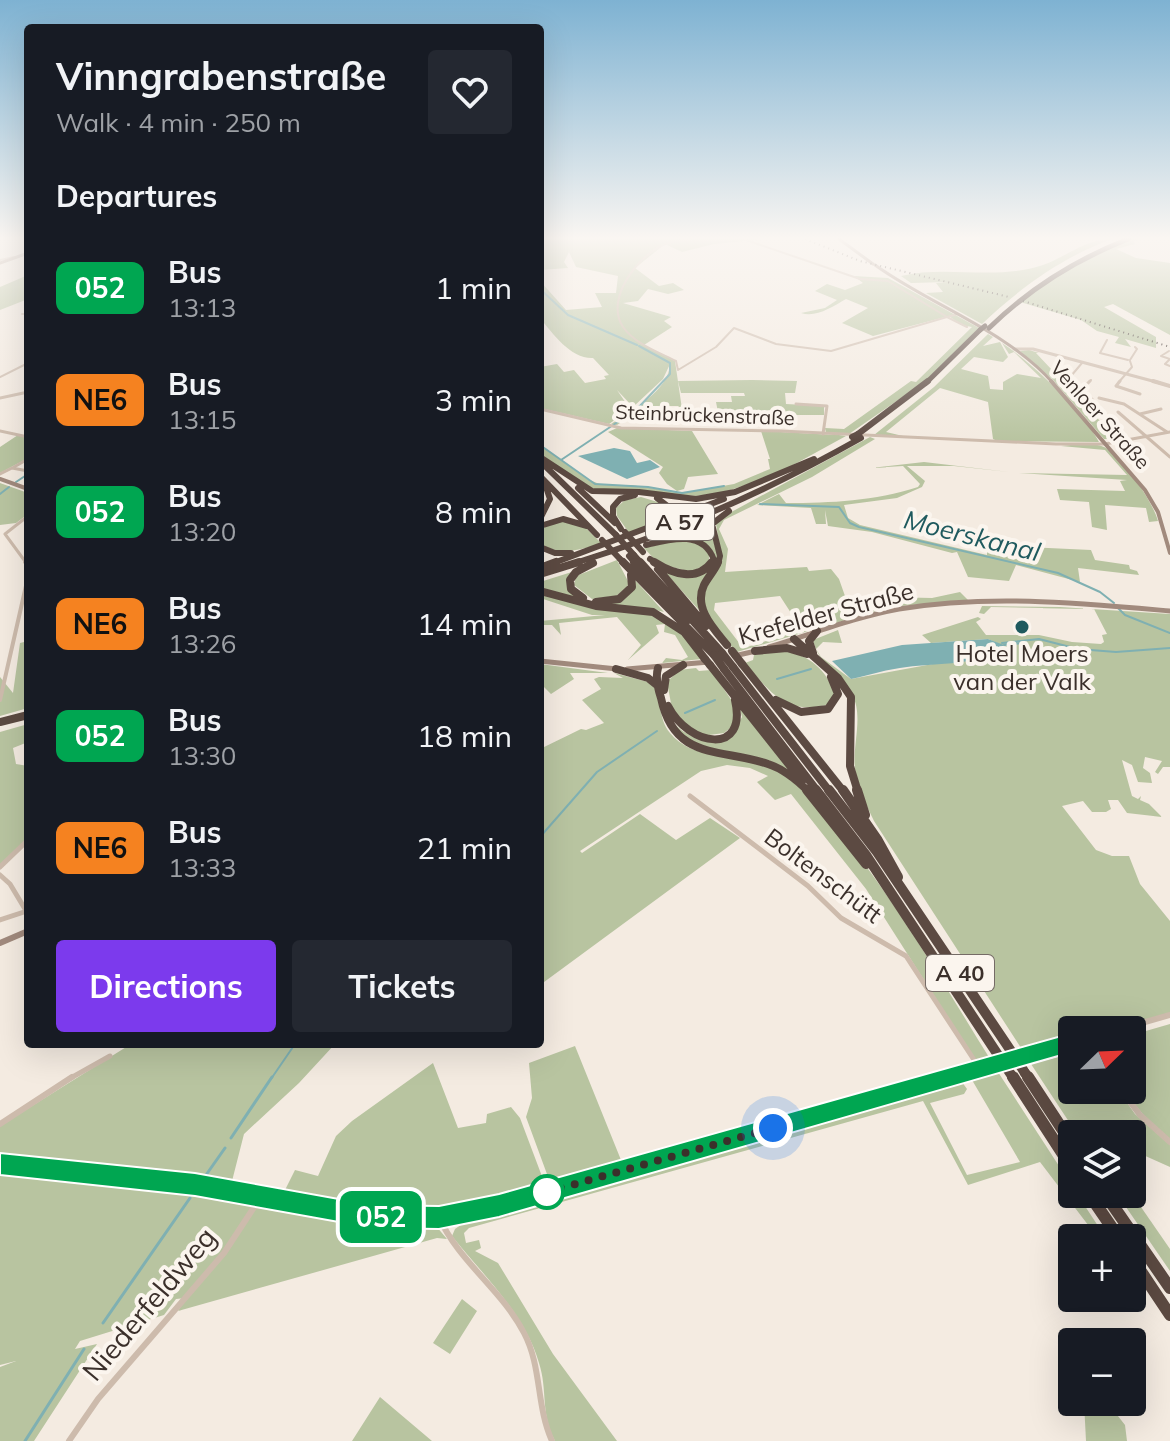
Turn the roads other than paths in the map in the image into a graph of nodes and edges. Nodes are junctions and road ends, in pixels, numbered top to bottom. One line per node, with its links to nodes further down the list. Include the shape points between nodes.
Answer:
1 (619, 306): 7 (street, via 620,322 630,333 676,361 678,370 716,347 733,328 780,345 831,351)
2 (929, 306): 7 (street)
3 (943, 306): 6 (main road, Venloer Straße)
4 (1009, 306): 9 (highway, A 57)
5 (1012, 306): 9 (highway, A 57)
6 (958, 314): 7 (street); 12 (main road, Venloer Straße)
7 (947, 317): 8 (street)
8 (967, 327)
9 (985, 329): 40 (highway, A 57, via 926,390)
10 (1107, 340): 15 (street, via 1100,353)
11 (1135, 347): 15 (street)
12 (1014, 349): 16 (street); 42 (main road, Venloer Straße, via 1049,379)
13 (1169, 351): 14 (street, via 1161,356)
14 (1170, 359): 18 (street, via 1165,364)
15 (1129, 360): 20 (street, via 1132,367)
16 (1082, 363): 20 (street); 21 (street)
17 (24, 365): 22 (street)
18 (1170, 366)
19 (1056, 372): 21 (street)
20 (1126, 375): 24 (street); 27 (street, via 1116,387)
21 (1071, 376): 25 (street)
22 (0, 377)
23 (1091, 380): 25 (street)
24 (1170, 386)
25 (1083, 388): 28 (street)
26 (24, 393): 29 (street)
27 (1140, 394)
28 (1091, 397): 34 (street); 35 (street, via 1124,404)
29 (0, 398)
30 (796, 404): 38 (street, Steinbrückenstraße, via 827,406)
31 (1161, 409): 35 (street)
32 (544, 410): 38 (street, Steinbrückenstraße, via 612,426)
33 (1118, 412): 41 (street)
34 (1104, 413)
35 (1140, 414): 37 (street)
36 (0, 431): 39 (street)
37 (1169, 433): 41 (street, Steinbrückenstraße)
38 (823, 434): 42 (street, Steinbrückenstraße)
39 (24, 436)
40 (860, 436): 44 (highway, A 57); 52 (highway, A 57)
41 (1146, 437): 42 (street, Steinbrückenstraße); 43 (street)
42 (1105, 444): 67 (main road, Venloer Straße, via 1145,490)
43 (1169, 456)
44 (814, 459): 54 (highway); 73 (highway, A 57, via 677,523)
45 (24, 461): 48 (street)
46 (544, 461): 54 (highway, via 597,492 696,499)
47 (544, 462): 63 (highway, A 40)
48 (12, 468): 49 (street); 51 (street)
49 (24, 470)
50 (544, 472): 63 (highway, A 40)
51 (0, 476): 56 (main road)
52 (792, 477): 58 (highway); 74 (highway, A 57, via 681,526)
53 (544, 480): 63 (highway)
54 (753, 485): 61 (highway)
55 (544, 486): 57 (highway, via 550,499)
56 (24, 487)
57 (544, 511)
58 (729, 511): 66 (highway); 84 (highway, via 712,524 720,556 701,597)
59 (24, 519): 62 (street)
60 (544, 524): 63 (highway, via 574,520)
61 (638, 532): 63 (highway); 63 (highway, via 667,519 670,508 640,495 620,499 612,511)
62 (5, 534): 64 (street); 69 (street)
63 (610, 536): 65 (highway, via 569,553); 66 (highway, A 40, bridge); 66 (highway, bridge); 71 (highway, bridge); 72 (highway)
64 (0, 537)
65 (544, 548)
66 (638, 552): 68 (highway); 68 (highway, via 675,539 695,540 709,548 714,560 706,570 685,574); 70 (highway); 84 (highway, A 40)
67 (1170, 553)
68 (650, 559): 84 (highway)
69 (24, 560)
70 (593, 563): 71 (highway, via 576,572 570,584 574,593 594,602 613,601 630,592 633,583); 75 (highway)
71 (627, 567): 77 (highway)
72 (544, 571)
73 (544, 572)
74 (544, 572)
75 (544, 572)
76 (544, 592): 81 (highway, via 599,606 655,611)
77 (651, 592): 81 (highway); 84 (highway)
78 (24, 605): 94 (street)
79 (1170, 611): 80 (main road, Krefelder Straße, via 1030,603 929,605)
80 (817, 631): 82 (main road, Krefelder Straße); 85 (highway, via 809,641)
81 (684, 632): 84 (highway)
82 (794, 639): 83 (main road, Krefelder Straße); 85 (highway)
83 (755, 651): 85 (highway, via 793,648); 87 (main road, Krefelder Straße)
84 (721, 652): 90 (highway, A 40, bridge); 90 (highway, bridge)
85 (812, 656): 92 (highway, via 838,689 830,708 812,713 791,709); 99 (highway, via 851,697 852,780)
86 (544, 661): 89 (main road, Krefelder Straße)
87 (683, 665): 88 (main road, Krefelder Straße); 93 (highway, via 666,676)
88 (658, 668): 89 (main road, Krefelder Straße); 93 (highway)
89 (616, 669): 93 (highway, via 648,678)
90 (732, 669): 91 (highway); 92 (highway); 103 (highway, A 40, via 816,770); 105 (highway, A 40)
91 (724, 682): 93 (highway, via 740,720 732,732 714,739 679,727); 98 (highway)
92 (758, 682): 99 (highway)
93 (661, 688): 98 (highway, via 667,721 679,737 708,751 774,765)
94 (0, 700)
95 (24, 718): 96 (highway)
96 (0, 725)
97 (690, 796): 114 (street, Boltenschütt, via 808,886 841,918 906,956)
98 (826, 814): 105 (highway)
99 (877, 839): 103 (highway)
100 (24, 844): 101 (street)
101 (0, 867)
102 (0, 875): 104 (street)
103 (904, 892): 116 (highway, A 40, bridge)
104 (24, 907)
105 (904, 912): 119 (highway, A 40, bridge)
106 (24, 913): 107 (street)
107 (0, 920)
108 (24, 933): 109 (main road)
109 (0, 943)
110 (1170, 1015): 111 (street)
111 (1146, 1022)
112 (1058, 1047): 114 (street)
113 (110, 1056): 117 (street)
114 (980, 1069): 123 (street, via 499,1205)
115 (1132, 1104): 118 (street)
116 (1058, 1123)
117 (0, 1124)
118 (1170, 1142)
119 (1058, 1147)
120 (0, 1164): 121 (street)
121 (262, 1195): 123 (street, via 372,1216); 127 (street, Niederfeldweg, via 224,1253 98,1399)
122 (1115, 1208): 125 (highway)
123 (439, 1217): 128 (street, via 522,1329 538,1368 542,1417)
124 (1146, 1279): 126 (highway)
125 (1170, 1288)
126 (1170, 1315)
127 (69, 1441)
128 (552, 1441)

